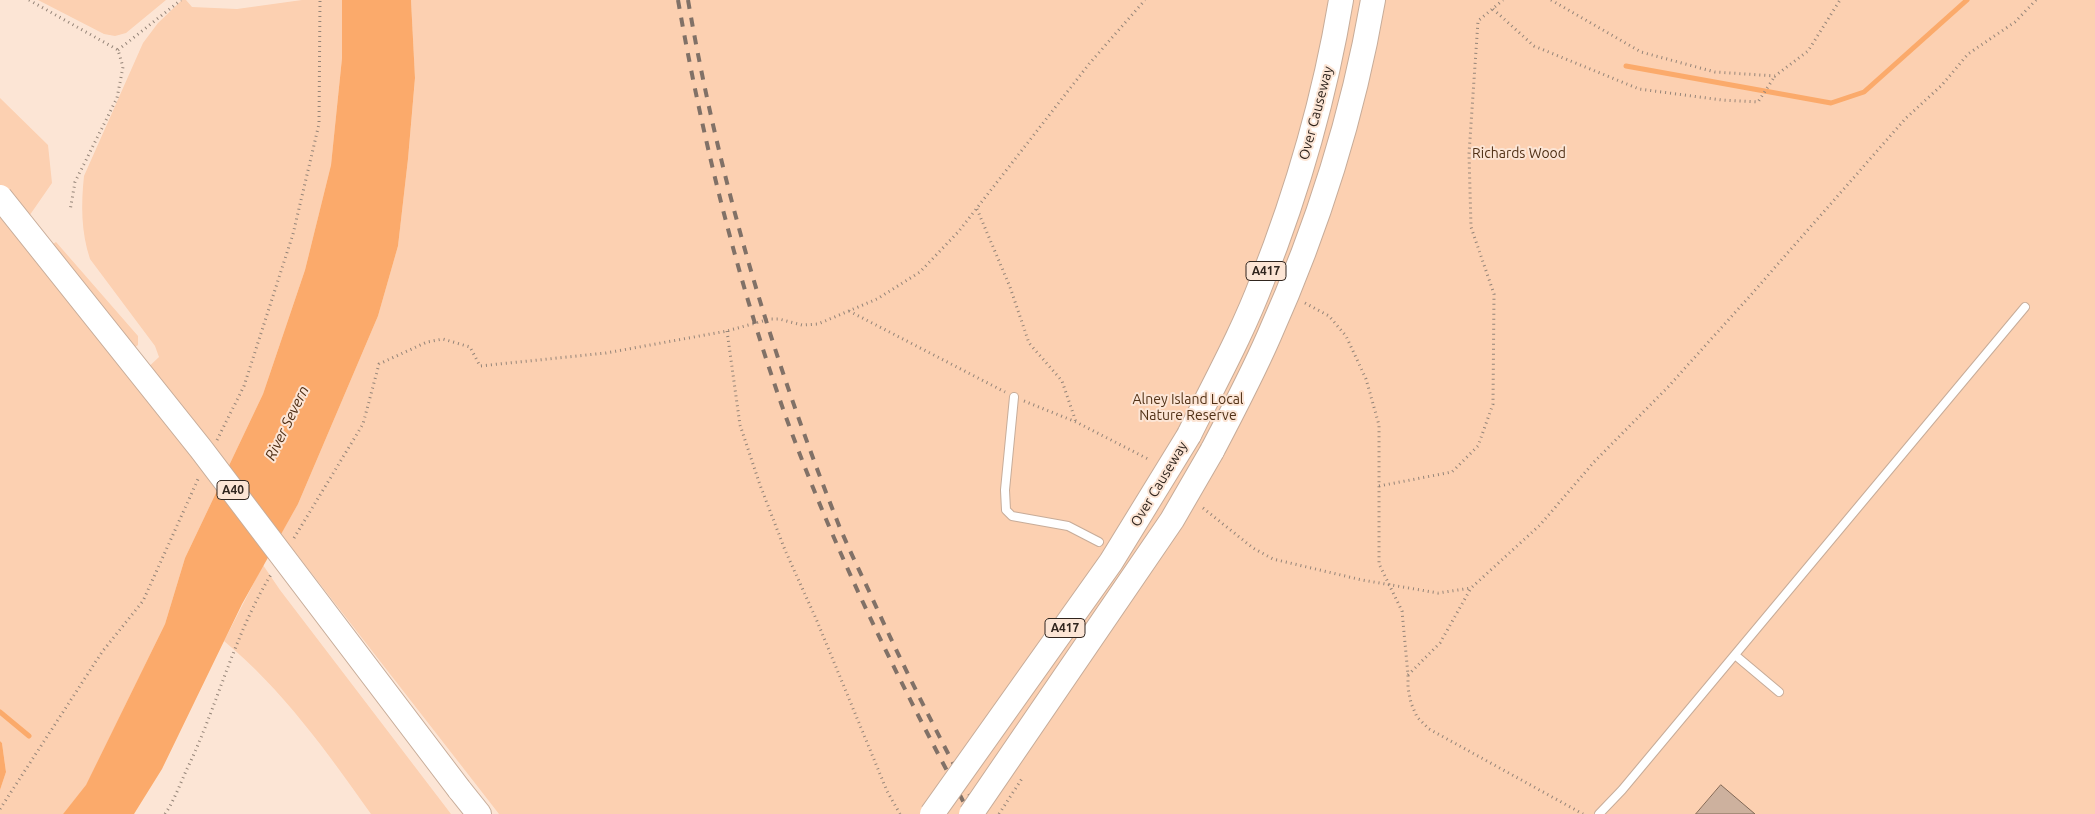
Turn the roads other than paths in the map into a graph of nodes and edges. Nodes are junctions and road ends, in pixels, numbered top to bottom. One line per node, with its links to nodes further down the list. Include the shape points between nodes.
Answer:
1 (1341, 0): 4 (main road, Over Causeway / A417, via 1321,98 1297,181)
2 (1373, 0): 5 (main road, Over Causeway / A417, via 1351,103 1316,219)
3 (0, 197): 11 (main road, A40, bridge, via 201,449)
4 (1262, 281): 5 (main road); 12 (main road, Over Causeway / A417, bridge, via 1189,435 1111,562)
5 (1287, 293): 13 (main road, Over Causeway / A417, bridge, via 1212,451 1172,520)
6 (2025, 307): 9 (lane)
7 (1014, 397): 8 (lane, via 1006,510 1012,516 1068,526)
8 (1099, 542)
9 (1735, 656): 10 (lane); 14 (lane)
10 (1779, 692)
11 (479, 814)
12 (932, 814)
13 (971, 814)
14 (1600, 814)

